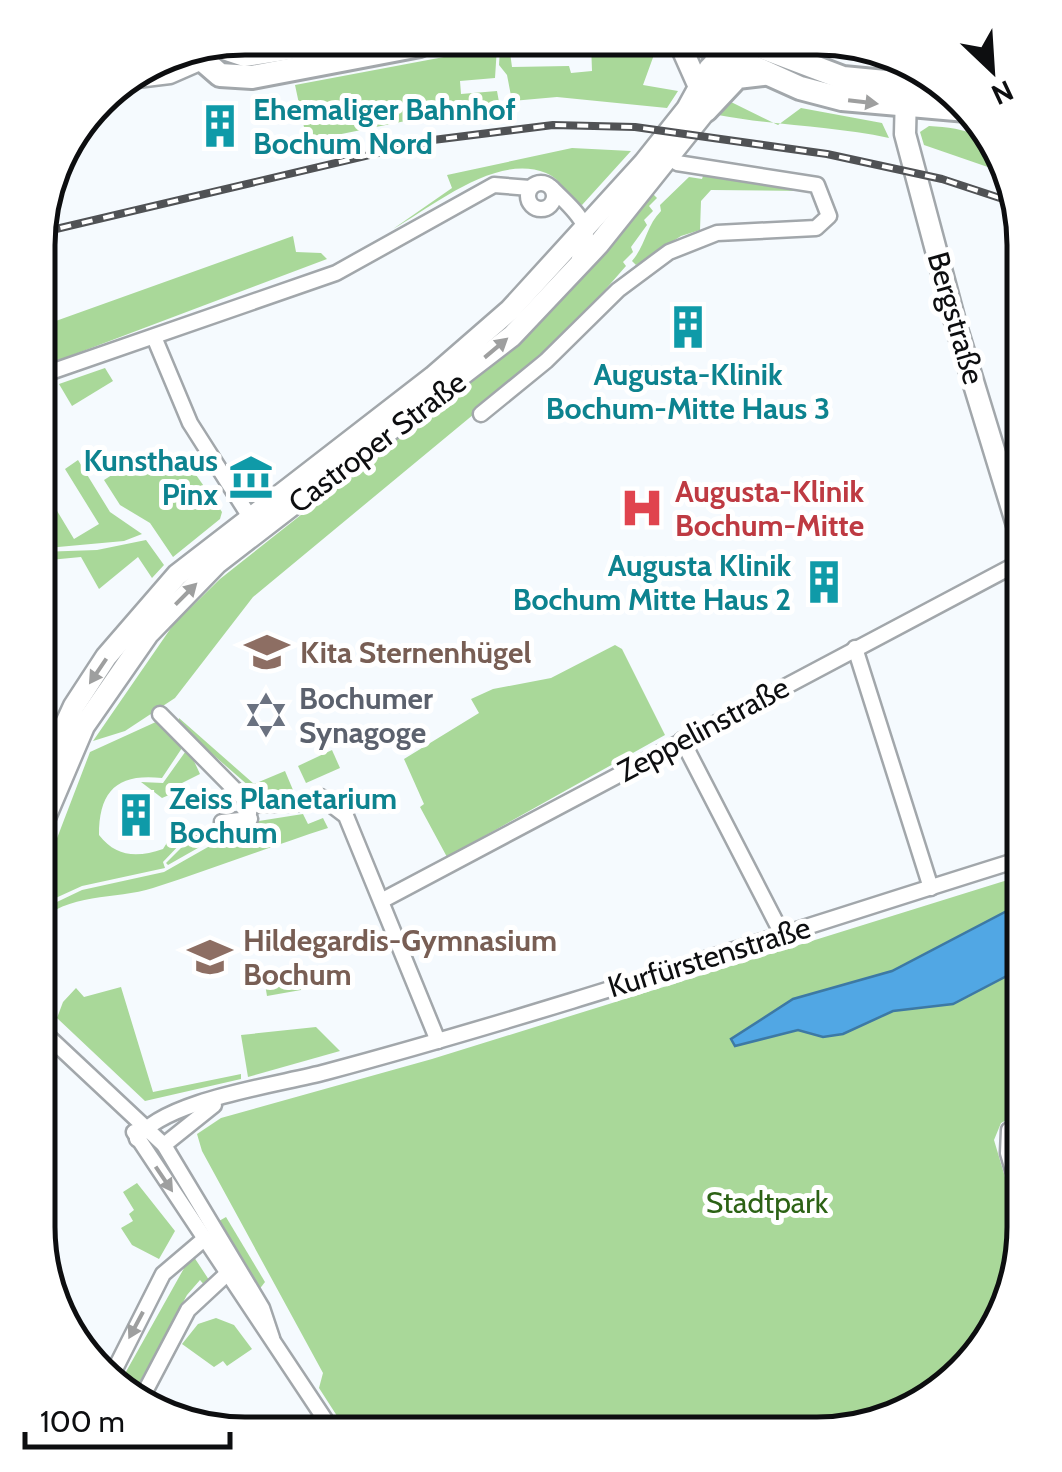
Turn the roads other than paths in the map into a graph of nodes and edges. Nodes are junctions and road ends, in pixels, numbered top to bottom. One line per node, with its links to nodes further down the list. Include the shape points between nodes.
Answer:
1 (368, 55): 7 (main road, via 252,77 220,75)
2 (687, 55): 11 (main road)
3 (730, 55): 11 (main road, Castroper Straße)
4 (733, 55): 15 (main road, Castroper Straße)
5 (748, 55): 9 (main road)
6 (768, 55): 13 (main road)
7 (204, 60)
8 (187, 64): 10 (street, via 180,73)
9 (766, 74): 13 (main road, one-way to 13, via 842,100); 15 (main road, via 737,77)
10 (159, 76)
11 (699, 87): 19 (main road, Castroper Straße, via 644,164)
12 (929, 92): 13 (main road)
13 (905, 96): 14 (main road); 24 (main road, Bergstraße, via 905,134)
14 (942, 104)
15 (706, 110): 20 (main road, Castroper Straße)
16 (678, 164): 23 (street, Castroper Straße, via 817,185 829,216 816,228 717,233 669,252)
17 (530, 188): 18 (street, via 542,182); 18 (street, via 528,200 541,209 553,200); 21 (street, via 494,185 336,272)
18 (552, 188): 19 (street)
19 (586, 227): 20 (street, via 587,246); 25 (main road, Castroper Straße, via 488,330)
20 (570, 271): 25 (main road, Castroper Straße, one-way to 20, via 462,378 512,336)
21 (154, 337): 22 (street); 25 (street, via 190,424)
22 (55, 371)
23 (481, 414)
24 (1007, 492)
25 (255, 525): 29 (main road, Castroper Straße, via 177,575 106,658)
26 (1007, 569): 27 (street, Zeppelinstraße)
27 (854, 648): 30 (street, Zeppelinstraße); 34 (street)
28 (160, 714): 31 (street)
29 (57, 737)
30 (682, 740): 35 (street, Zeppelinstraße); 36 (street)
31 (249, 815): 32 (street); 35 (street, via 321,796 346,816)
32 (222, 822)
33 (1007, 864): 34 (street, Kurfürstenstraße)
34 (932, 888): 36 (street, Kurfürstenstraße)
35 (383, 900): 37 (street)
36 (782, 934): 37 (street, Kurfürstenstraße)
37 (438, 1041): 39 (street, Kurfürstenstraße)
38 (57, 1046): 40 (street)
39 (220, 1100): 41 (street, Kurfürstenstraße); 43 (street, Kurfürstenstraße)
40 (125, 1113): 41 (street); 42 (street)
41 (147, 1124): 42 (street); 43 (street)
42 (139, 1142): 43 (street); 44 (street, one-way to 44)
43 (164, 1145): 45 (street)
44 (203, 1240): 45 (street); 47 (street); 49 (street, one-way to 49, via 163,1274)
45 (222, 1240): 46 (street)
46 (235, 1263): 47 (street); 48 (street)
47 (228, 1277): 48 (street); 50 (street, via 188,1310)
48 (272, 1338): 51 (street)
49 (116, 1366)
50 (147, 1389)
51 (324, 1417)

